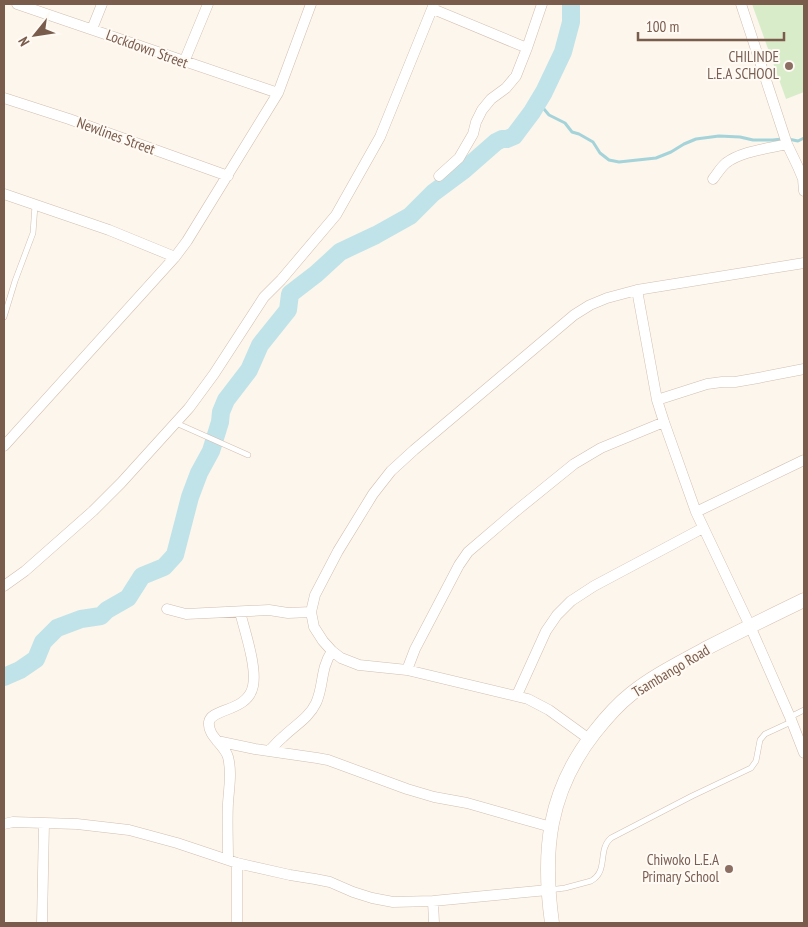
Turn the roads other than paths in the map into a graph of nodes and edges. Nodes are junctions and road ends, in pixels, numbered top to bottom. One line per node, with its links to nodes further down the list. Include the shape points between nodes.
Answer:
1 (17, 4): 8 (street, Lockdown Street)
2 (102, 4): 8 (street)
3 (208, 4): 10 (street)
4 (311, 4): 11 (street)
5 (542, 4): 9 (street)
6 (741, 4): 13 (street)
7 (434, 6): 9 (street); 27 (street, via 380,137 336,216 264,297 214,374)
8 (92, 29): 10 (street, Lockdown Street)
9 (527, 48): 15 (street, via 516,76 482,110 459,158)
10 (184, 62): 11 (street, Lockdown Street)
11 (278, 93): 14 (street)
12 (4, 98): 14 (street, Newlines Street)
13 (787, 144): 16 (street, via 733,159 724,164); 17 (street, via 803,179)
14 (228, 176): 20 (street)
15 (439, 176)
16 (713, 179)
17 (804, 191)
18 (4, 194): 19 (street)
19 (35, 204): 20 (street); 23 (lane, via 33,233)
20 (174, 257): 28 (street)
21 (804, 263): 22 (street)
22 (637, 290): 25 (street); 37 (street, via 607,298 574,315 391,471 338,551 315,595)
23 (4, 317)
24 (804, 369): 25 (street, via 707,384)
25 (657, 400): 26 (street)
26 (664, 422): 31 (street); 40 (street, via 601,448 574,464 468,552 415,649)
27 (176, 423): 29 (lane); 33 (street, via 88,516)
28 (4, 446)
29 (248, 455)
30 (804, 460): 31 (street)
31 (696, 512): 32 (street)
32 (703, 528): 38 (street); 41 (street, via 571,601 546,631)
33 (4, 586)
34 (804, 600): 38 (street, Tsambango Road)
35 (167, 609): 36 (street, via 186,614)
36 (240, 612): 37 (street); 45 (street, via 255,672 253,687 250,696 238,706 209,719 208,724)
37 (311, 612): 39 (street, via 314,627)
38 (750, 626): 43 (street); 44 (street, Tsambango Road, via 677,664 640,688 622,702)
39 (332, 651): 40 (street, via 359,665); 46 (street, via 326,660 316,704)
40 (407, 670): 41 (street)
41 (517, 695): 44 (street, via 549,710)
42 (804, 710): 43 (lane)
43 (791, 719): 47 (street); 52 (lane, via 761,737 756,762 751,768 611,838 605,845 600,873 595,879)
44 (589, 739): 50 (street, Tsambango Road, via 562,786)
45 (217, 741): 46 (street); 51 (street, via 228,757 230,772 228,805)
46 (269, 751): 50 (street, via 328,760 407,789)
47 (804, 754)
48 (44, 823): 49 (street); 51 (street, via 129,830); 54 (street)
49 (4, 824)
50 (551, 827): 52 (street, Tsambango Road)
51 (232, 862): 53 (street, via 322,880 372,898 393,902); 55 (street)
52 (548, 890): 53 (street); 57 (street, Tsambango Road)
53 (434, 901): 56 (street)
54 (42, 923)
55 (237, 923)
56 (434, 923)
57 (552, 923)

